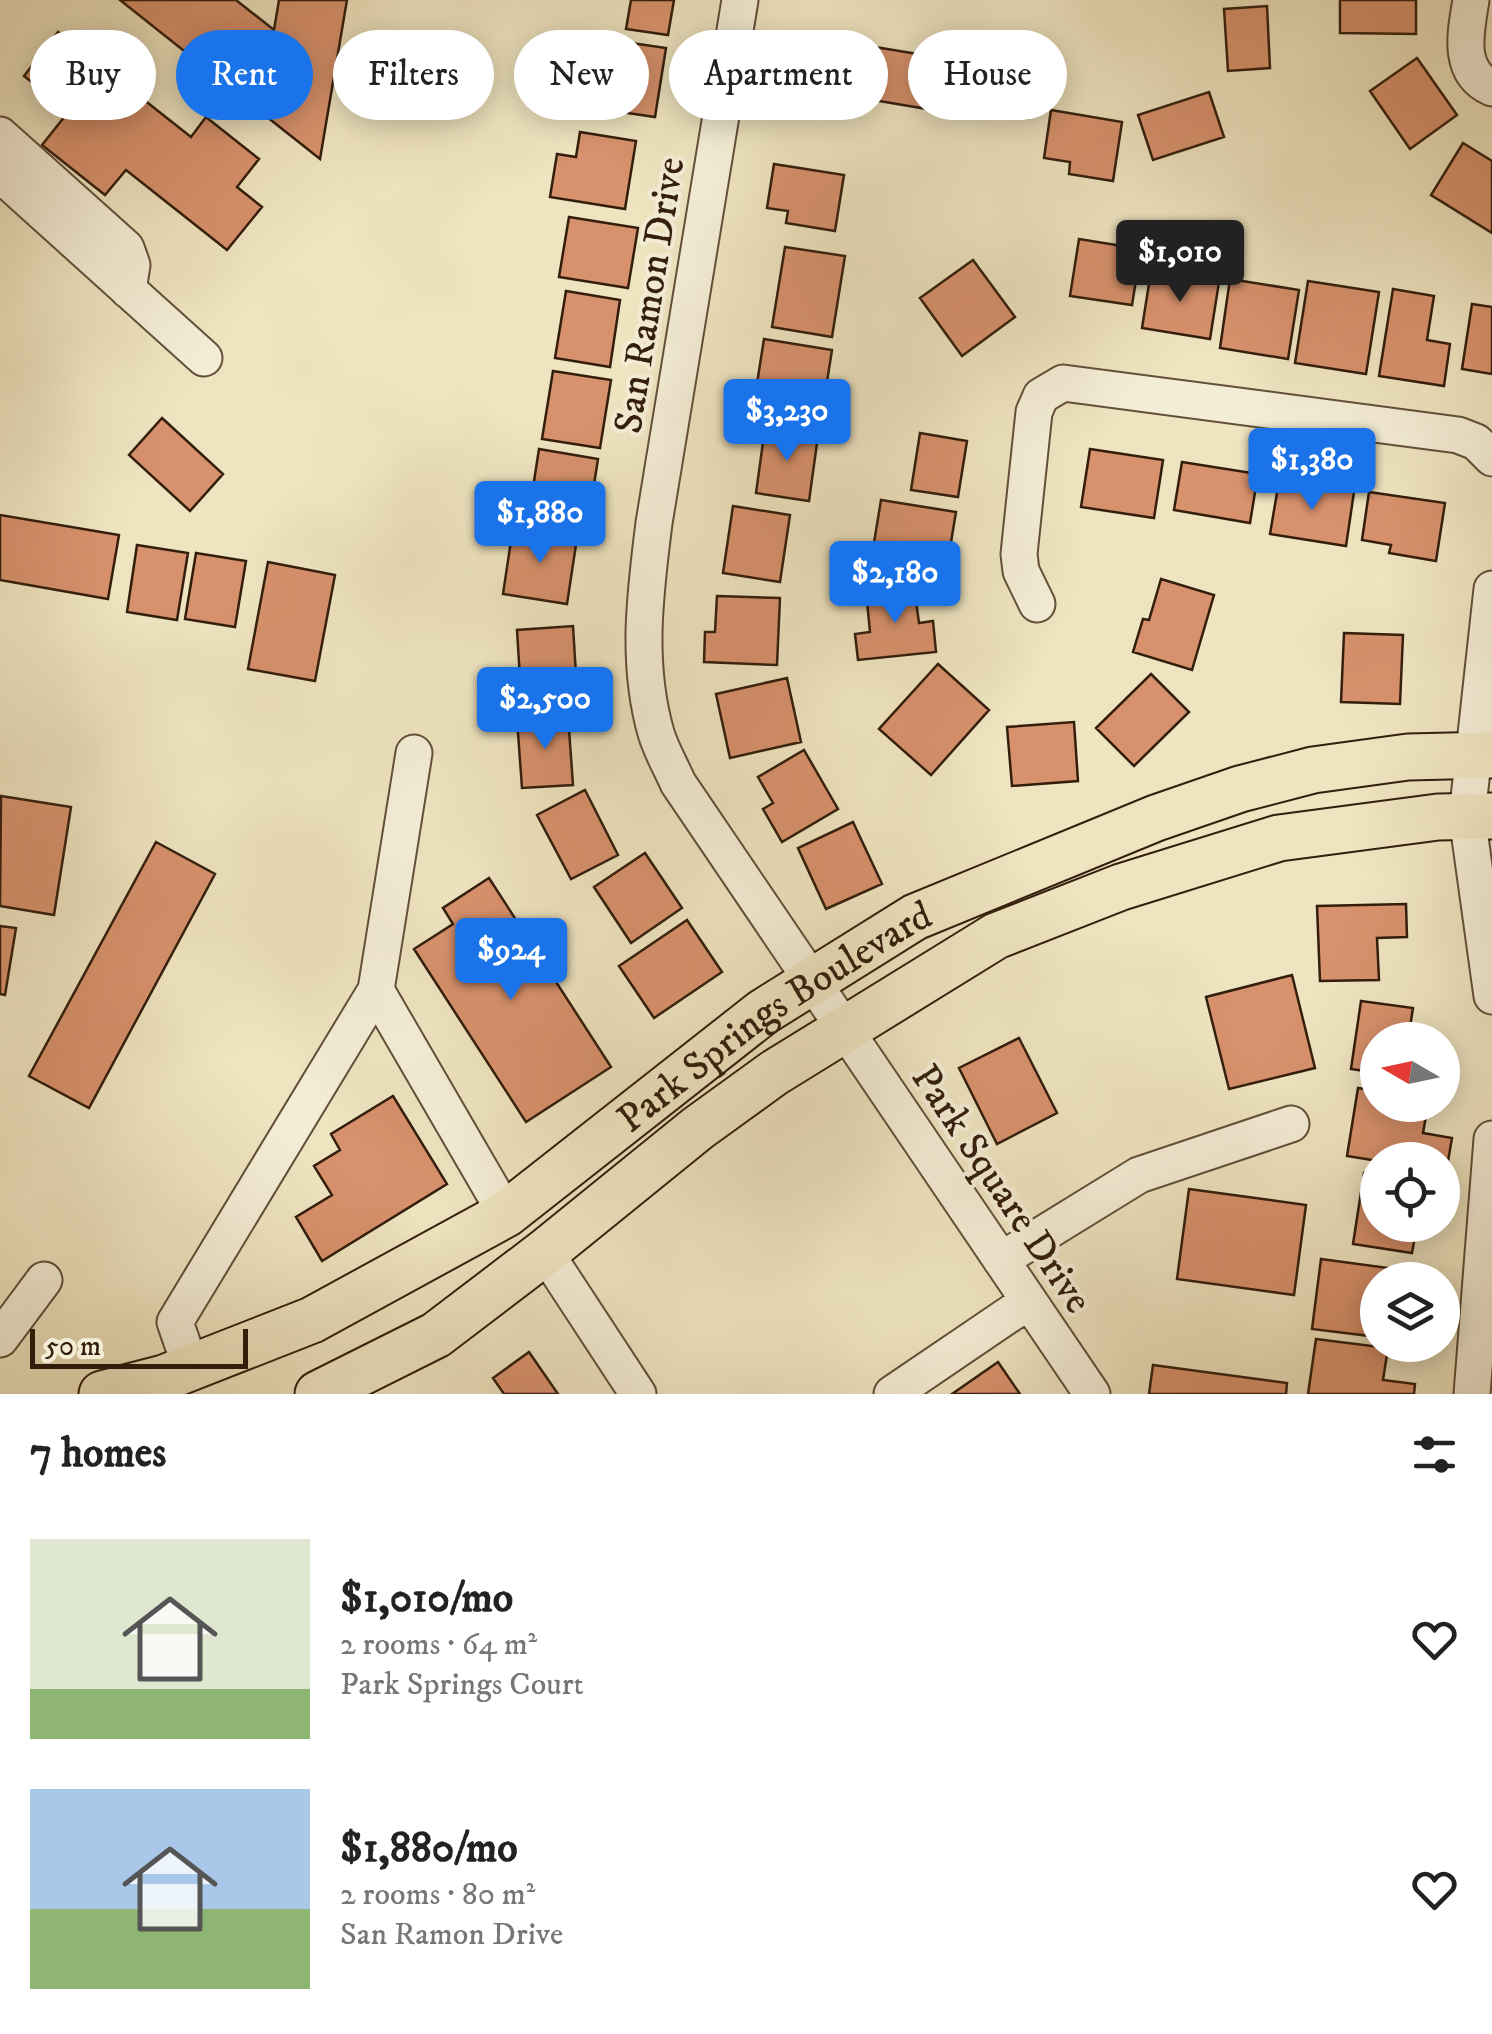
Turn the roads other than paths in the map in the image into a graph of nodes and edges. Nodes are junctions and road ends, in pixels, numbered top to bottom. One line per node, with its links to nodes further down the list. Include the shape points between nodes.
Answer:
1 (740, 0): 14 (street, San Ramon Drive, via 654,523 642,654 656,734 678,783)
2 (1471, 0): 3 (street, via 1464,44 1482,84)
3 (1492, 88)
4 (0, 136): 6 (street, via 126,248 132,266)
5 (0, 174): 6 (street)
6 (128, 290): 7 (street)
7 (204, 358)
8 (1492, 458): 10 (street, via 1458,435 1063,383 1041,396 1034,412 1019,554)
9 (1492, 589): 12 (street)
10 (1037, 604)
11 (414, 753): 15 (street)
12 (1483, 755): 13 (street); 14 (main road, Park Springs Boulevard, via 1408,757 1240,788 915,917)
13 (1479, 816): 16 (street); 17 (main road, Park Springs Boulevard, via 1279,838 1120,887 996,936)
14 (811, 982): 17 (street, San Ramon Drive); 20 (main road, Park Springs Boulevard, via 763,1012)
15 (376, 990): 20 (street); 26 (street, via 175,1322)
16 (1492, 996)
17 (843, 1029): 21 (main road, Park Springs Boulevard, via 698,1128); 22 (street, Park Square Drive)
18 (1291, 1124): 22 (street, via 1139,1176)
19 (1492, 1139): 32 (street)
20 (506, 1214): 26 (main road, Park Springs Boulevard, via 312,1320)
21 (545, 1252): 28 (main road, Park Springs Boulevard, via 436,1336); 29 (street)
22 (1001, 1260): 24 (street, Park Square Drive)
23 (44, 1280): 25 (street)
24 (1028, 1302): 30 (street); 31 (street, Park Square Drive)
25 (0, 1339)
26 (191, 1368): 27 (main road, Park Springs Boulevard)
27 (102, 1394)
28 (318, 1394)
29 (638, 1394)
30 (892, 1394)
31 (1092, 1394)
32 (1472, 1394)

